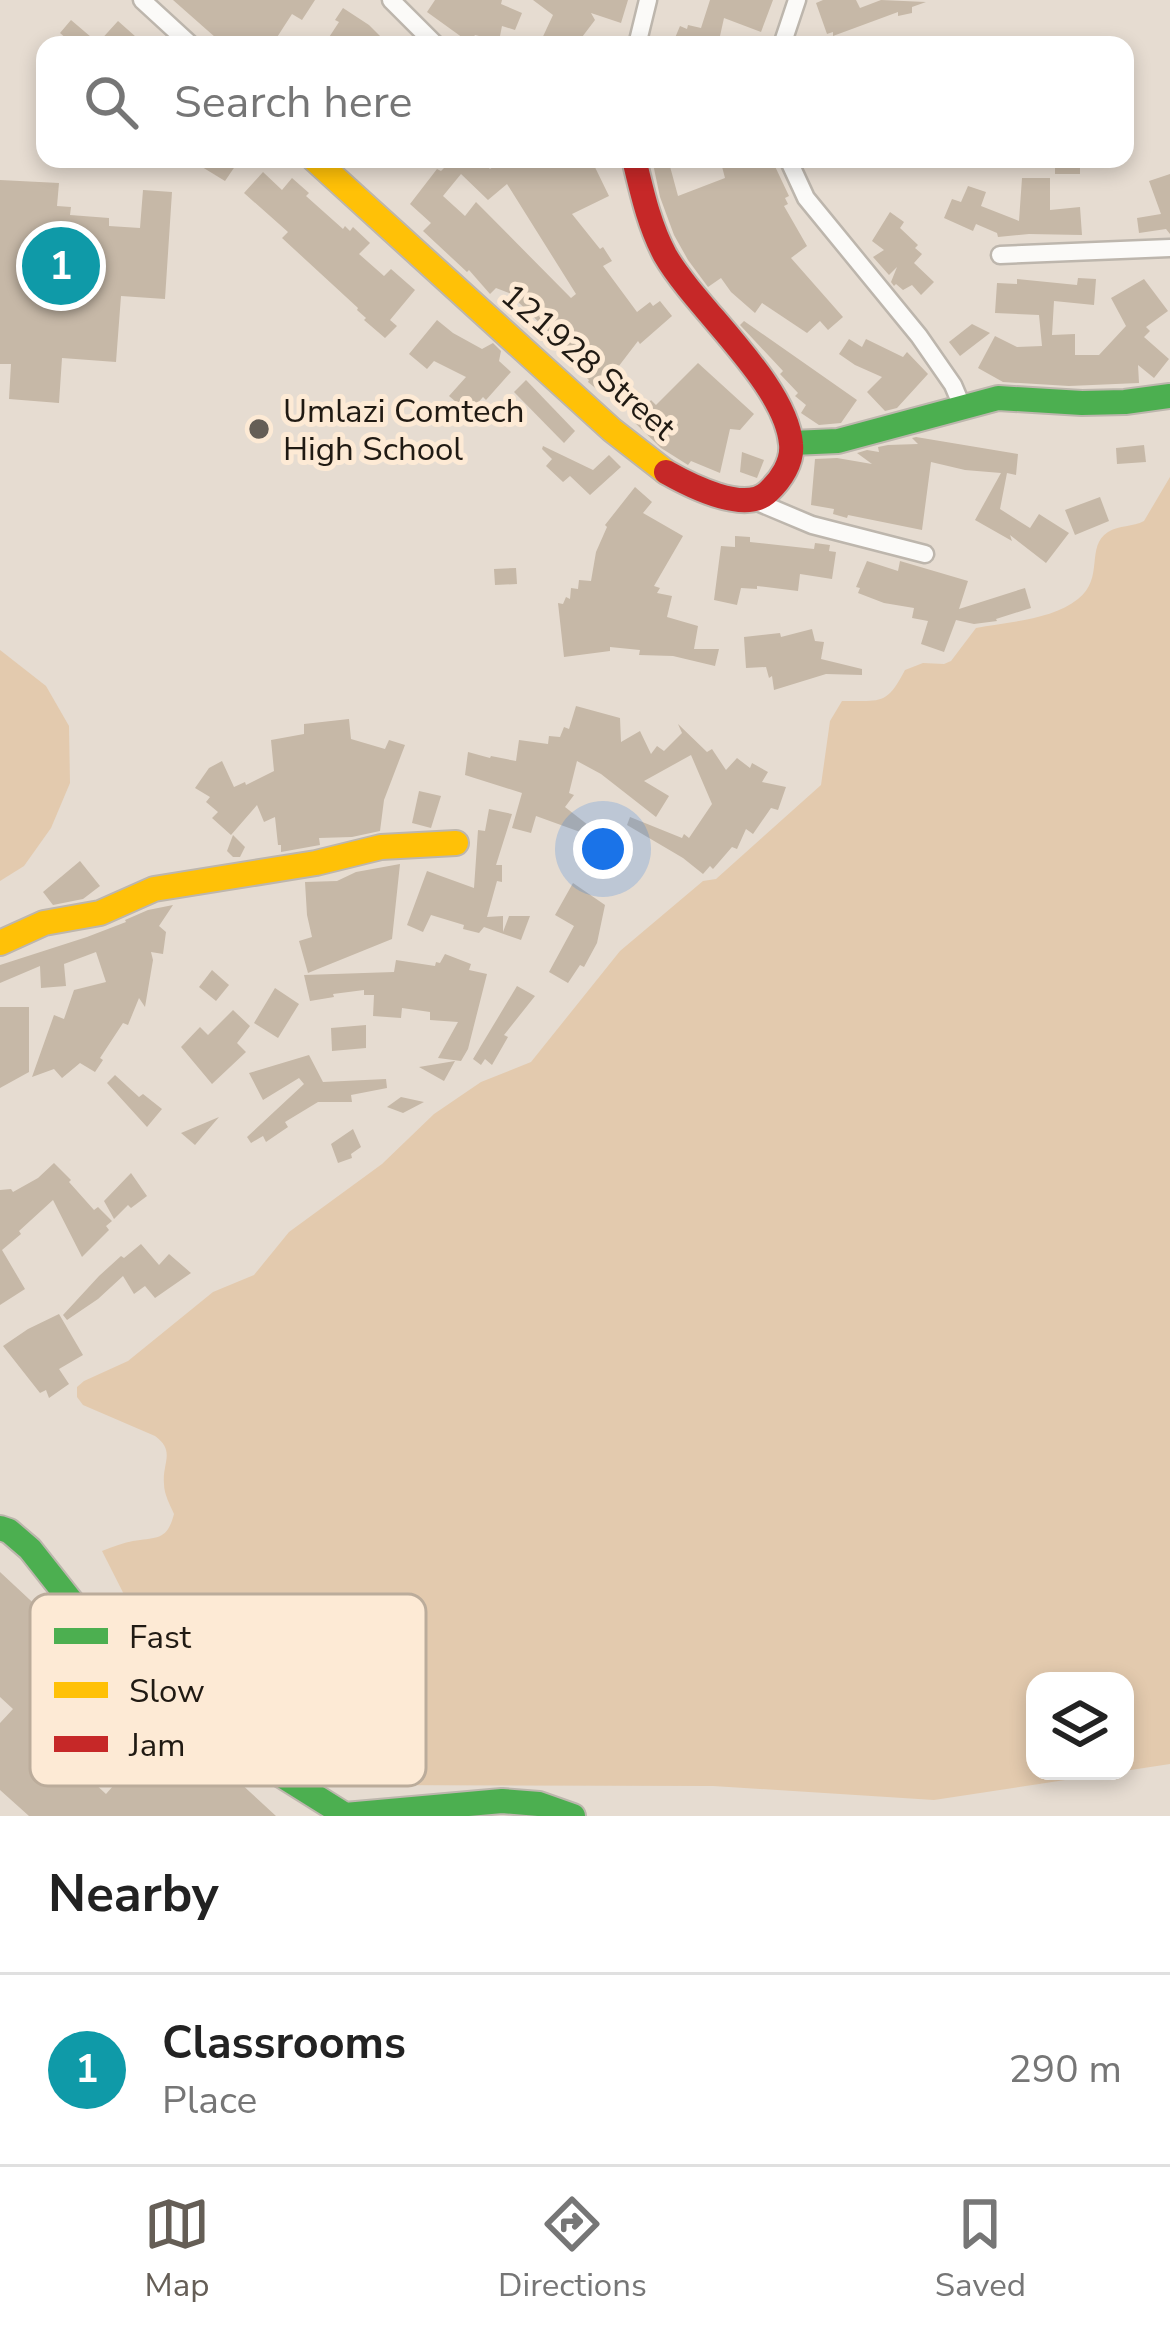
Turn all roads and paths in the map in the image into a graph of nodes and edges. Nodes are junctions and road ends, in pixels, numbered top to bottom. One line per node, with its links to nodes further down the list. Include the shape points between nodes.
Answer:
1 (142, 0): 5 (street)
2 (391, 0): 6 (street)
3 (647, 0): 7 (street)
4 (796, 0): 8 (street)
5 (180, 36)
6 (427, 36)
7 (639, 36)
8 (785, 36)
9 (324, 168): 17 (street, 121928 Street, via 659,468 699,488)
10 (636, 168): 16 (street, via 663,250 763,383)
11 (792, 168): 15 (street, via 806,198 919,336)
12 (1170, 248): 13 (street)
13 (1000, 255)
14 (1170, 396): 15 (street, via 1082,404 998,398)
15 (962, 406): 16 (street, via 838,441)
16 (792, 443): 17 (street, via 782,476)
17 (755, 500): 18 (street)
18 (925, 554)
19 (456, 843): 20 (street, via 381,847 154,889)
20 (0, 943)
21 (0, 1528): 22 (street, via 30,1549)
22 (66, 1594)
23 (299, 1786): 24 (street, via 345,1815 523,1801)
24 (573, 1816)

